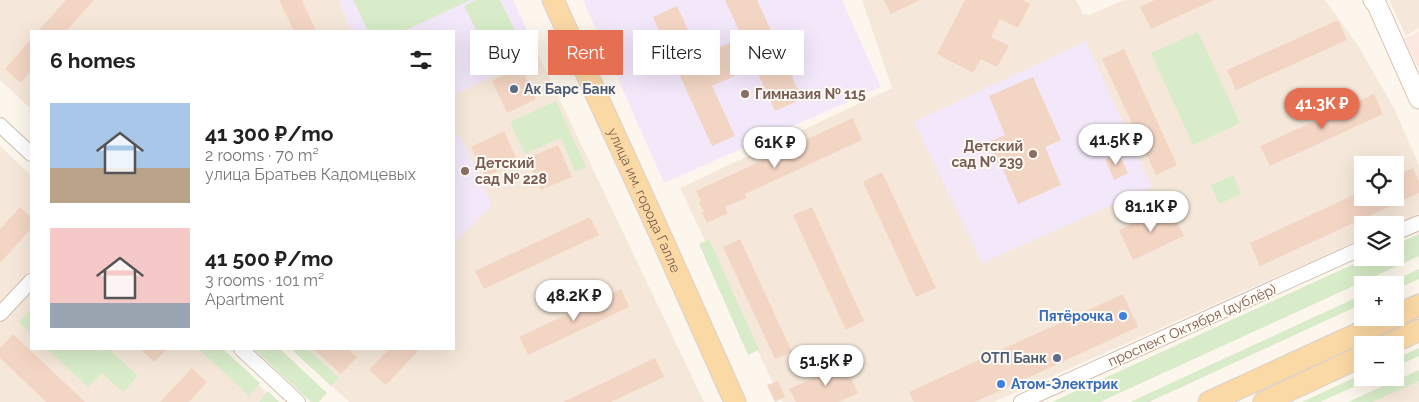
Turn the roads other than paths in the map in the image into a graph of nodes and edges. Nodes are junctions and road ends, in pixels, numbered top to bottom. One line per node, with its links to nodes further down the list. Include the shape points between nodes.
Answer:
1 (553, 0): 19 (main road, улица им. города Галле)
2 (1373, 0): 3 (street)
3 (1419, 99)
4 (0, 125): 5 (street)
5 (30, 153)
6 (1419, 222): 7 (street)
7 (1404, 229)
8 (1354, 252): 20 (street, проспект Октября (дублёр))
9 (30, 282): 12 (street)
10 (1419, 305): 11 (main road)
11 (1404, 312)
12 (0, 314)
13 (1374, 326): 21 (main road)
14 (1419, 330): 15 (main road)
15 (1404, 337)
16 (242, 350): 18 (street)
17 (1354, 360): 22 (main road)
18 (298, 402)
19 (735, 402)
20 (1021, 402)
21 (1209, 402)
22 (1264, 402)

